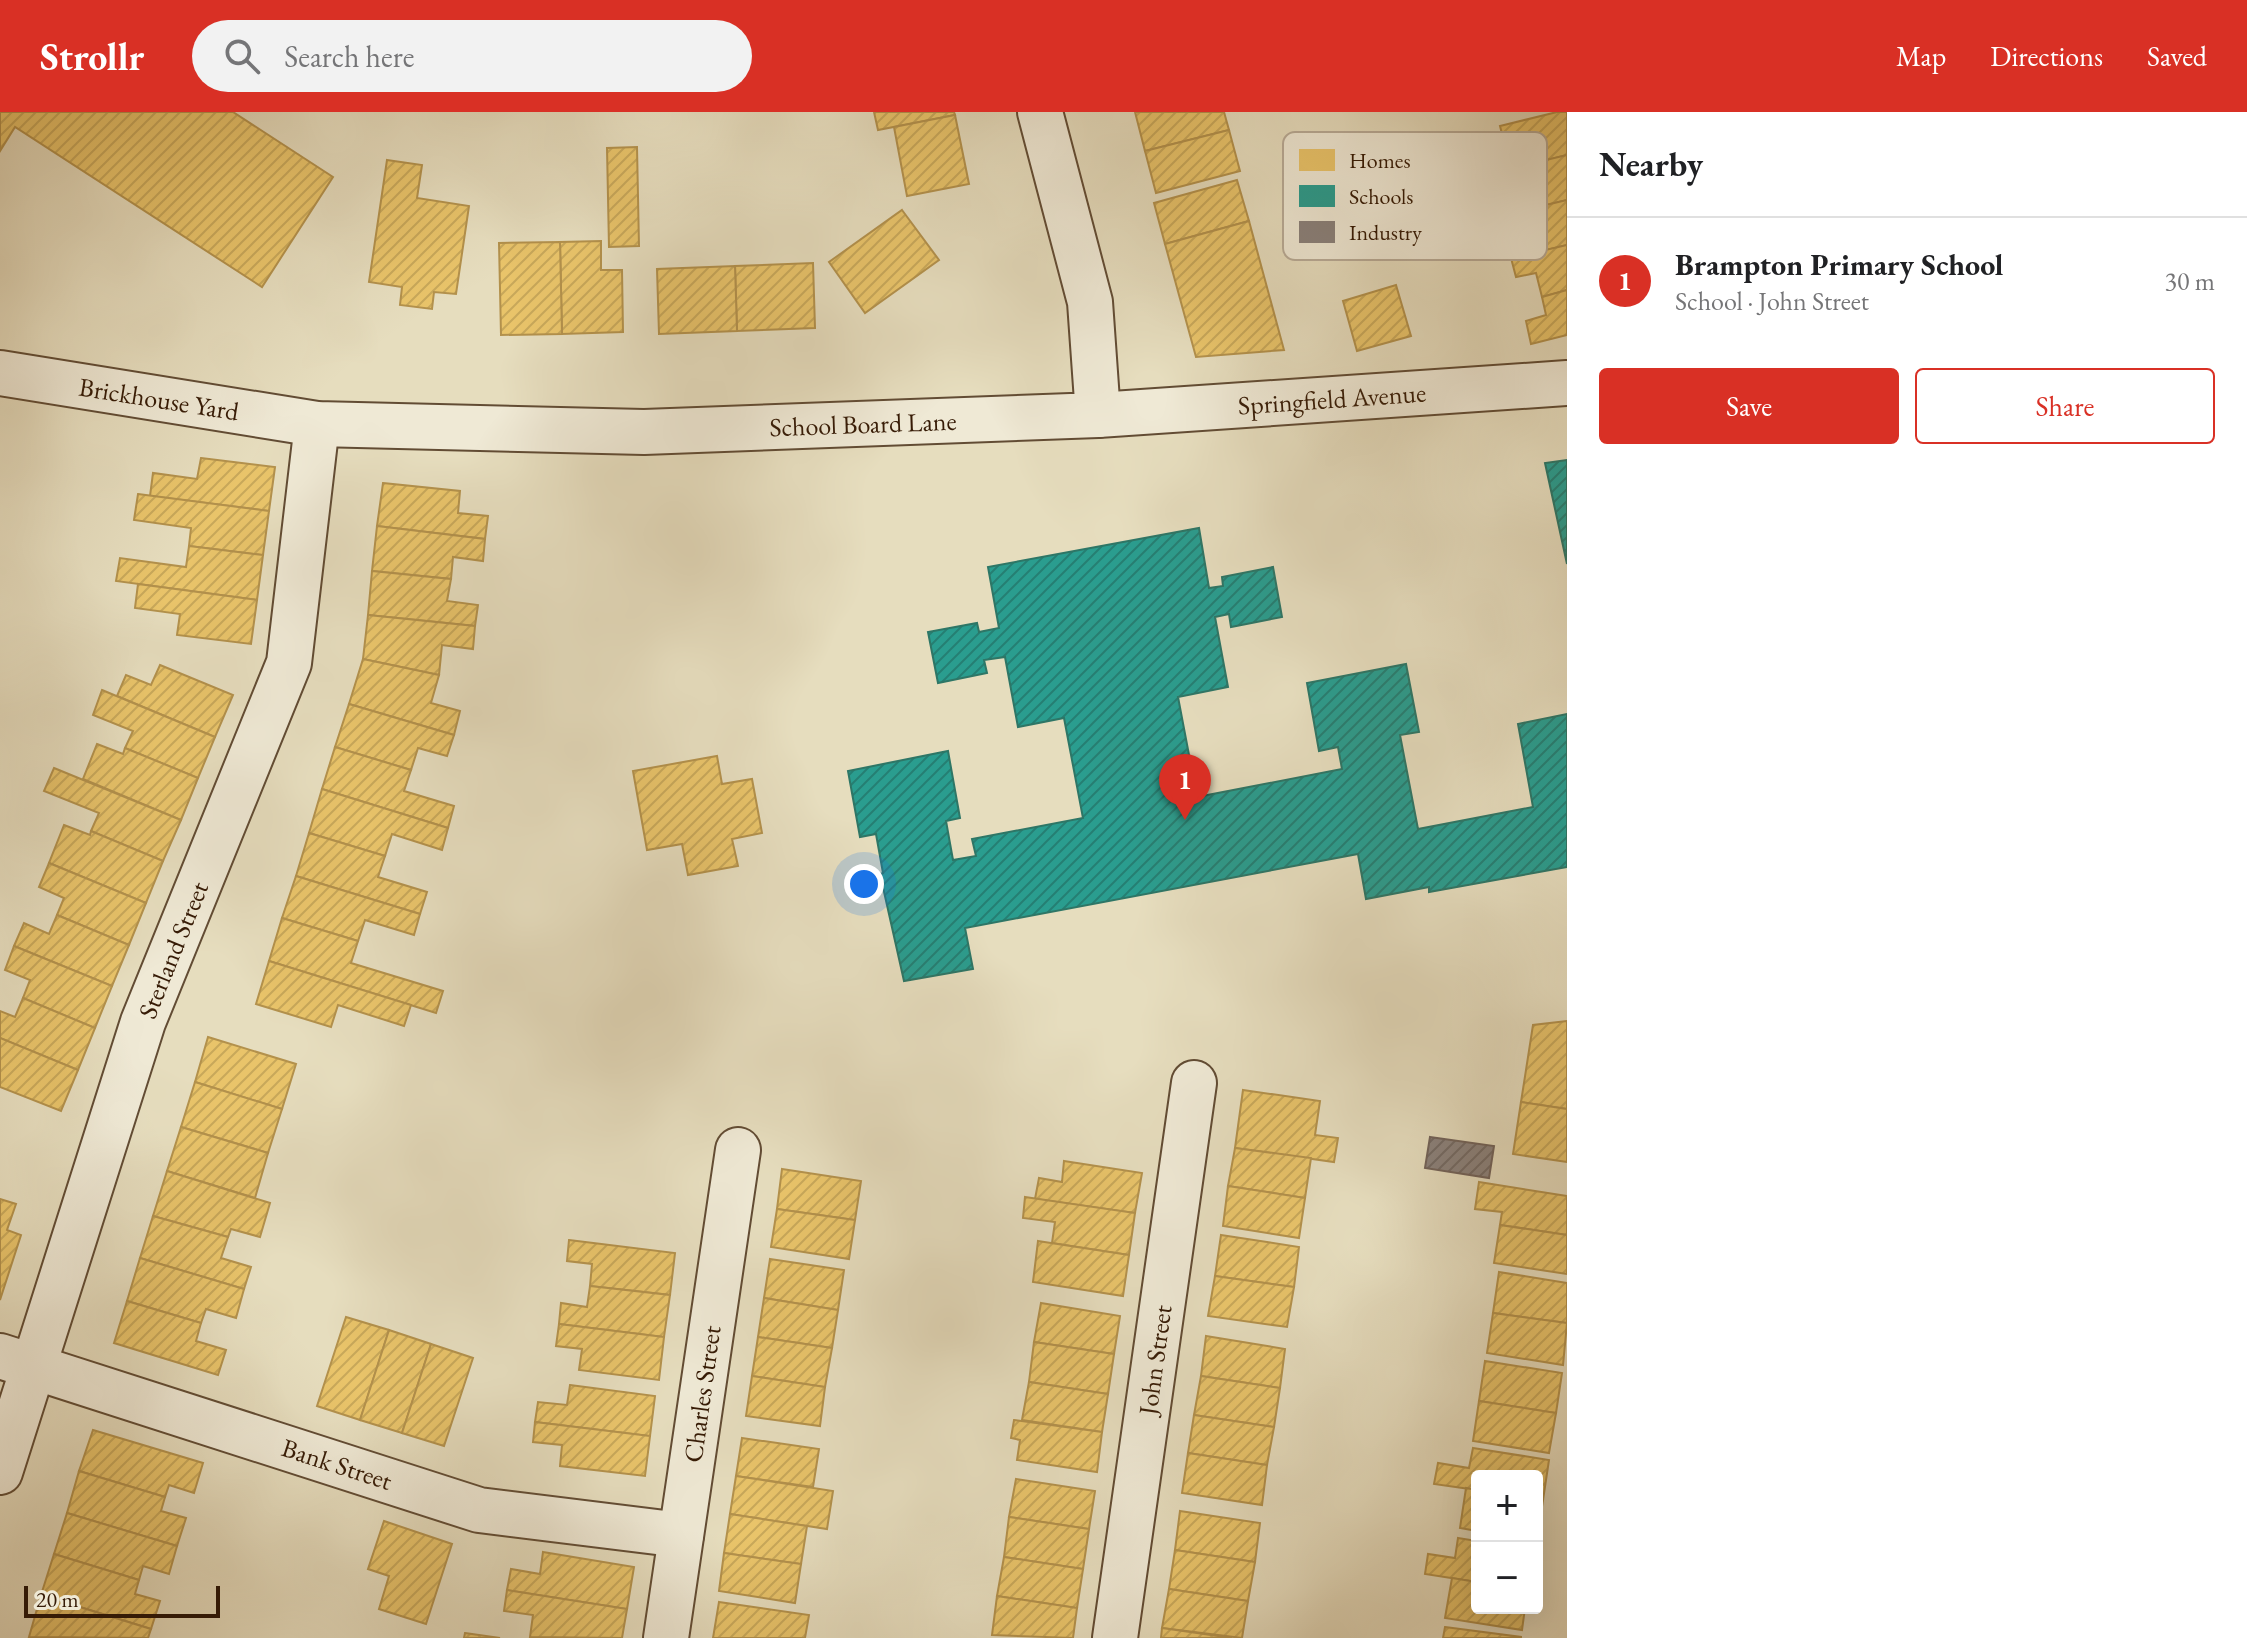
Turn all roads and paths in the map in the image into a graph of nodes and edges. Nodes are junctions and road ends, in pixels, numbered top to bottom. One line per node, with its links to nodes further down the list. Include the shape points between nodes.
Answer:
1 (1040, 112): 4 (street, via 1090,302)
2 (0, 373): 5 (street, Brickhouse Yard)
3 (1567, 383): 4 (street, Springfield Avenue)
4 (1098, 415): 5 (street, School Board Lane, via 644,432)
5 (317, 424): 8 (street, Sterland Street, via 289,663 143,1022)
6 (1194, 1083): 12 (street, John Street)
7 (738, 1150): 10 (street, Charles Street)
8 (18, 1360): 9 (street, Sterland Street); 10 (street, Bank Street, via 479,1510)
9 (0, 1472)
10 (681, 1535): 11 (street, Charles Street)
11 (666, 1638)
12 (1115, 1638)

